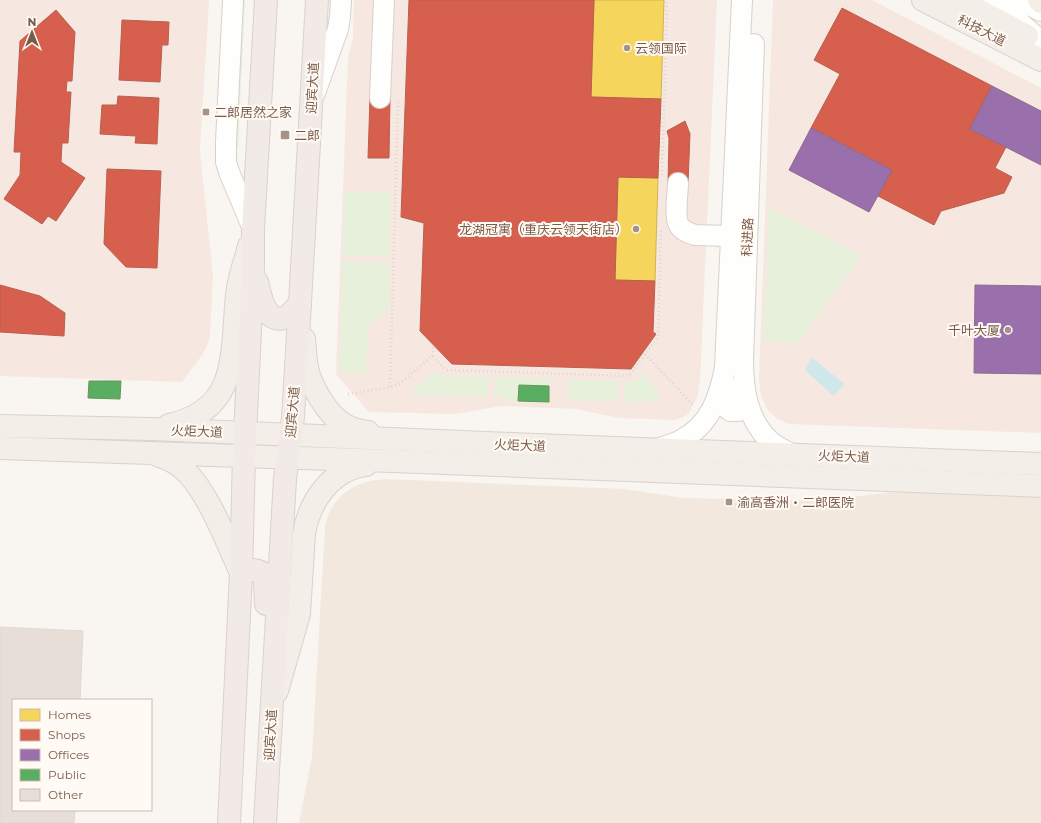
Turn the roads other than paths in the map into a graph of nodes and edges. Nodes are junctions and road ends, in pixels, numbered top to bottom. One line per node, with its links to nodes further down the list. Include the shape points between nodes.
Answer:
1 (233, 0): 20 (street, via 226,162)
2 (266, 0): 20 (highway)
3 (316, 0): 18 (highway, 迎宾大道)
4 (341, 0): 18 (street, via 338,29)
5 (384, 0): 17 (street)
6 (742, 0): 21 (street)
7 (755, 0): 25 (street, 科进路)
8 (923, 0): 16 (main road, 科技大道)
9 (959, 0): 15 (main road)
10 (992, 0): 15 (street)
11 (1019, 0): 14 (street)
12 (1039, 0): 13 (main road)
13 (1041, 2)
14 (1041, 11)
15 (1041, 42)
16 (1041, 60)
17 (389, 96)
18 (311, 104): 23 (highway, 迎宾大道)
19 (670, 182): 21 (street, via 680,228 695,235)
20 (254, 229): 22 (highway); 27 (main road, via 237,294 233,353 226,381 213,402 196,416)
21 (731, 236): 24 (street)
22 (253, 267): 23 (highway, via 263,303 272,316 284,318); 28 (highway)
23 (300, 303): 29 (highway, 迎宾大道); 30 (main road, via 307,368 314,388 325,406 344,424)
24 (725, 368): 25 (street, via 724,399 728,410 735,412 741,408); 32 (street, via 716,403 701,426 680,441)
25 (744, 384): 34 (street, 科进路, via 752,416 763,434)
26 (0, 426): 27 (main road, 火炬大道)
27 (151, 429): 28 (main road, 火炬大道)
28 (245, 433): 29 (main road, 火炬大道); 35 (highway)
29 (290, 435): 30 (main road, 火炬大道); 36 (highway, 迎宾大道)
30 (405, 440): 32 (main road, 火炬大道)
31 (0, 448): 33 (main road, 火炬大道)
32 (655, 450): 34 (main road, 火炬大道)
33 (148, 452): 35 (main road, 火炬大道); 40 (main road, via 174,462 186,471 196,484 206,498)
34 (792, 454): 38 (main road, 火炬大道)
35 (244, 456): 36 (main road, 火炬大道); 40 (highway)
36 (288, 458): 37 (main road, 火炬大道); 41 (highway, 迎宾大道)
37 (392, 461): 39 (main road, 火炬大道); 41 (main road, via 361,465 342,473 324,488 310,510 304,534 298,614)
38 (1041, 464)
39 (1041, 486)
40 (241, 573): 41 (highway, via 256,569 263,573 266,579 266,634); 42 (highway)
41 (272, 707): 43 (highway, 迎宾大道)
42 (229, 823)
43 (265, 823)

